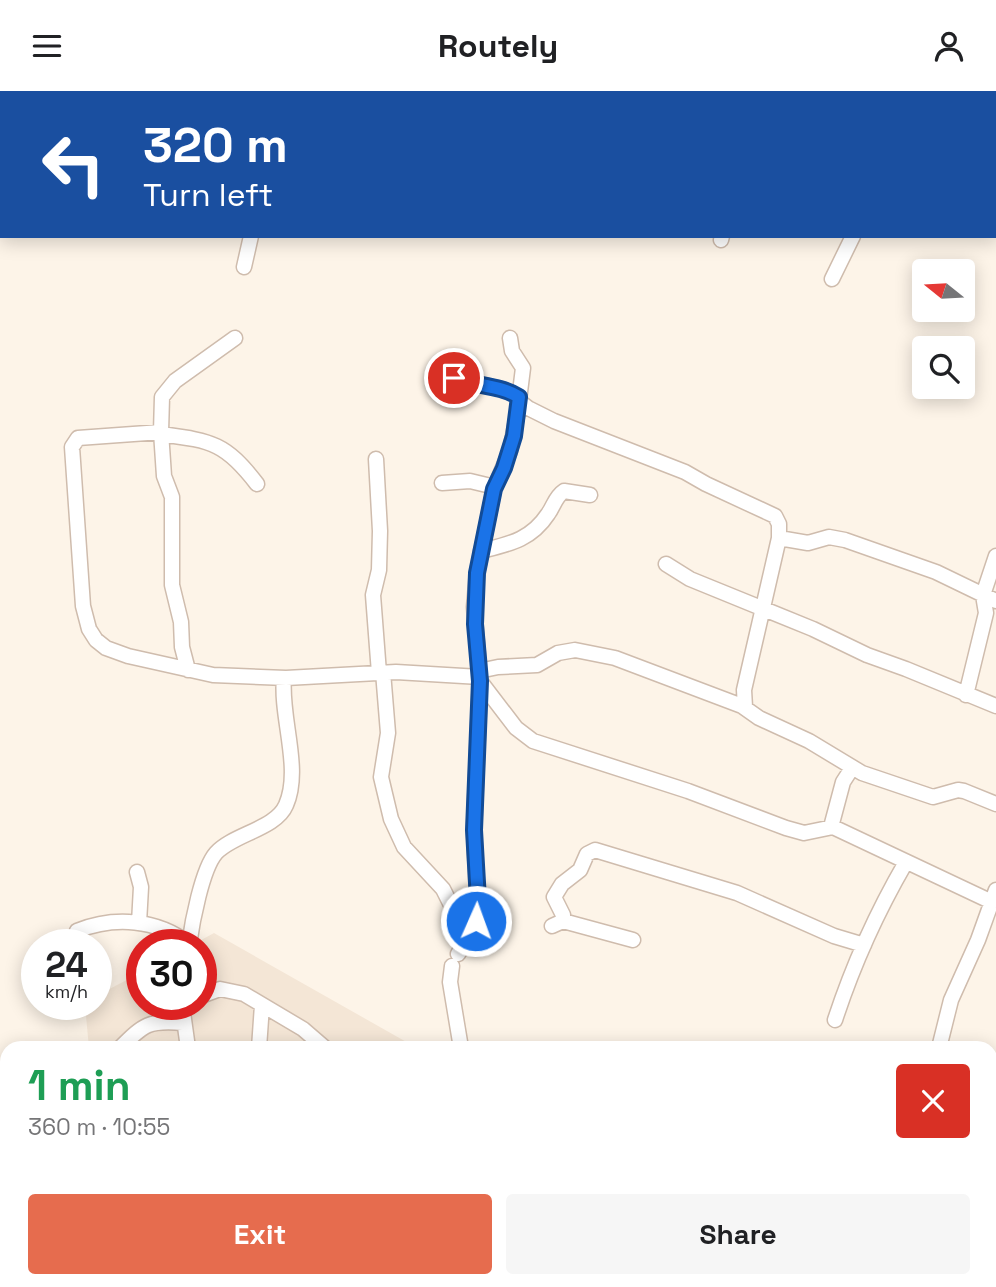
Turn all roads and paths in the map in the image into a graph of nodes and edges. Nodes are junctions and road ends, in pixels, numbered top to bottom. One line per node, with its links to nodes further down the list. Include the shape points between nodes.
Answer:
1 (251, 238): 3 (street)
2 (852, 238): 4 (street)
3 (244, 267)
4 (832, 279)
5 (235, 338): 9 (street, via 175,381 162,397)
6 (510, 338): 8 (street, via 523,368)
7 (454, 378): 8 (street, via 504,390)
8 (519, 399): 13 (street, via 510,451); 15 (street, via 538,414 685,472 769,512 779,524)
9 (161, 433): 11 (street, via 224,448); 21 (street, via 164,476 172,497 172,585); 21 (street, via 78,438 74,442 83,605 89,629 106,648)
10 (376, 459): 22 (street, via 380,531 373,595)
11 (257, 484)
12 (442, 484): 13 (street, via 470,481)
13 (495, 487): 16 (street)
14 (590, 495): 16 (street, via 564,491 541,523 524,537)
15 (779, 538): 19 (street, via 808,543 829,537 845,540 936,572); 20 (street)
16 (481, 551): 23 (street, via 474,607)
17 (996, 556): 19 (street)
18 (666, 564): 20 (street, via 690,579)
19 (989, 598): 25 (street)
20 (762, 608): 25 (street); 27 (street, via 744,689)
21 (188, 670): 24 (street, via 226,677)
22 (381, 672): 23 (street); 24 (street); 34 (street, via 388,733 381,777 391,819 404,847 443,889 450,904)
23 (480, 677): 27 (street, via 498,667 537,665 575,650 615,658); 30 (street, via 516,728 533,741 786,828 804,833); 34 (street)
24 (284, 678): 38 (street, via 291,781 286,806 270,822 224,846 212,859)
25 (966, 695): 26 (street)
26 (996, 706)
27 (745, 707): 28 (street)
28 (852, 768): 29 (street, via 933,797 964,791); 30 (street)
29 (996, 804)
30 (831, 827): 31 (street)
31 (906, 862): 33 (street); 40 (street)
32 (137, 872): 35 (street)
33 (994, 896): 51 (street, via 951,1000)
34 (476, 921): 50 (street, via 455,960 450,982)
35 (139, 923): 36 (street, via 99,922); 37 (street)
36 (80, 929)
37 (160, 929)
38 (192, 929)
39 (633, 940): 40 (street, via 557,923 563,915 557,891 595,850 730,890)
40 (864, 945): 44 (street)
41 (217, 990): 42 (street, via 230,989)
42 (262, 1005): 48 (street); 49 (street)
43 (183, 1020): 45 (street)
44 (835, 1020)
45 (183, 1023): 46 (street, via 157,1021); 47 (street)
46 (128, 1041)
47 (187, 1041)
48 (259, 1041)
49 (317, 1041)
50 (460, 1041)
51 (941, 1041)

